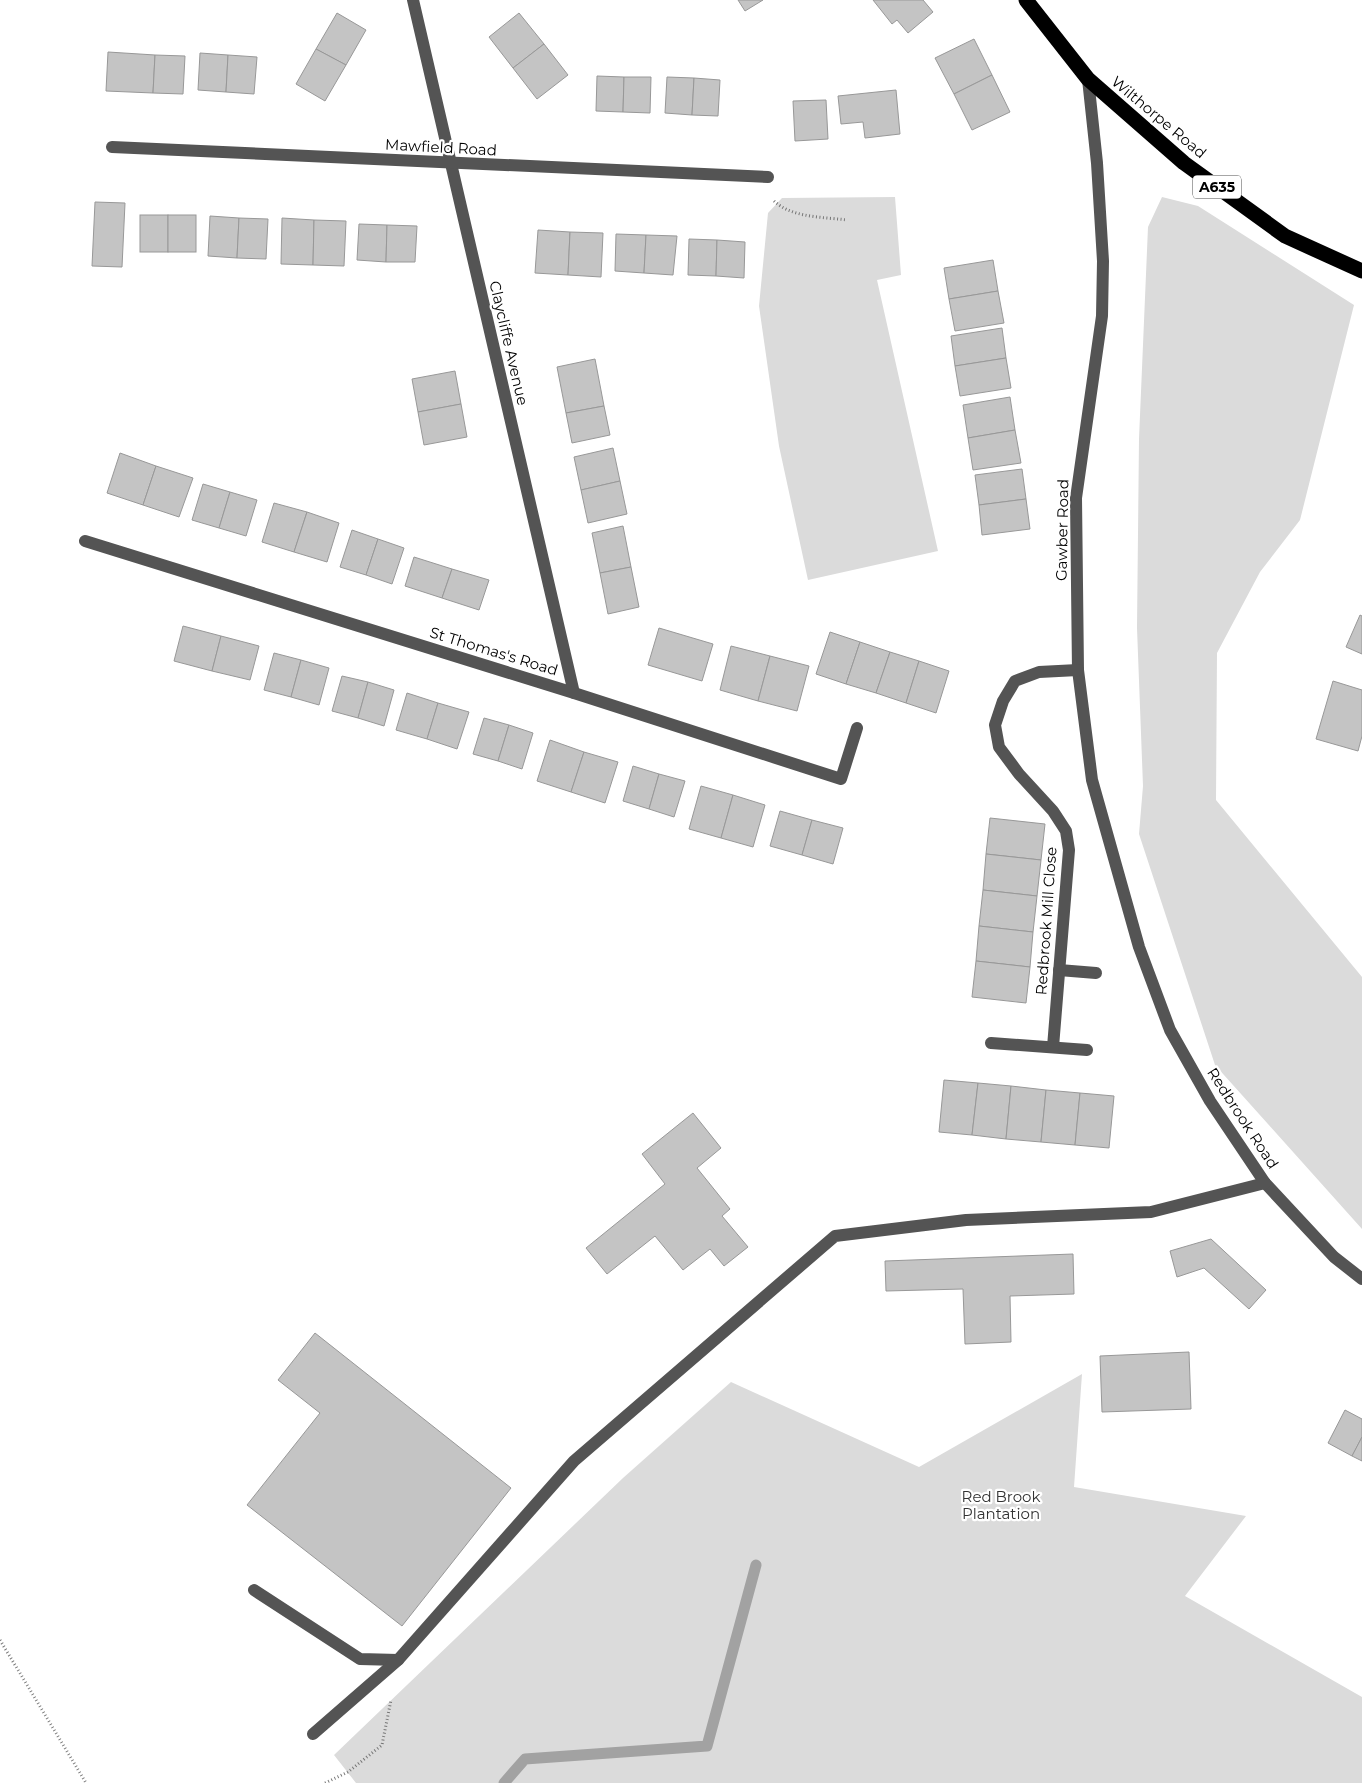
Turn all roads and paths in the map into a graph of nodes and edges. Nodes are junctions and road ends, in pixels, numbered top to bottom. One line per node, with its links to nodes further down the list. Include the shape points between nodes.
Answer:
1 (413, 0): 5 (street, Claycliffe Avenue)
2 (1026, 0): 3 (highway, A635)
3 (1088, 79): 8 (highway, Wilthorpe Road / A635, via 1184,162 1285,236); 10 (street, Gawber Road, via 1103,261 1102,316 1076,498)
4 (112, 147): 5 (street, Mawfield Road)
5 (450, 164): 6 (street, Mawfield Road); 11 (street, Claycliffe Avenue)
6 (768, 177): 7 (path, via 769,196 782,207 803,214)
7 (848, 220)
8 (1362, 271)
9 (85, 541): 11 (street, St Thomas's Road)
10 (1078, 670): 13 (street, Gawber Road, via 1092,780); 14 (street, Redbrook Mill Close, via 1038,672 1015,680 995,725 999,747 1066,831 1069,850)
11 (574, 693): 12 (street, St Thomas's Road, via 840,779)
12 (857, 728)
13 (1139, 947): 19 (street, Redbrook Road, via 1170,1030 1210,1101)
14 (1059, 970): 15 (street); 17 (street, Redbrook Mill Close)
15 (1096, 973)
16 (991, 1043): 17 (street)
17 (1053, 1047): 18 (street)
18 (1086, 1050)
19 (1265, 1183): 20 (street, Redbrook Road, via 1334,1257); 23 (street, via 1151,1212 966,1220 835,1236 574,1461)
20 (1362, 1278)
21 (254, 1590): 23 (street, via 360,1659)
22 (0, 1640): 25 (path)
23 (398, 1660): 24 (street); 26 (path, via 382,1745 348,1772)
24 (313, 1734)
25 (86, 1783)
26 (325, 1783)

